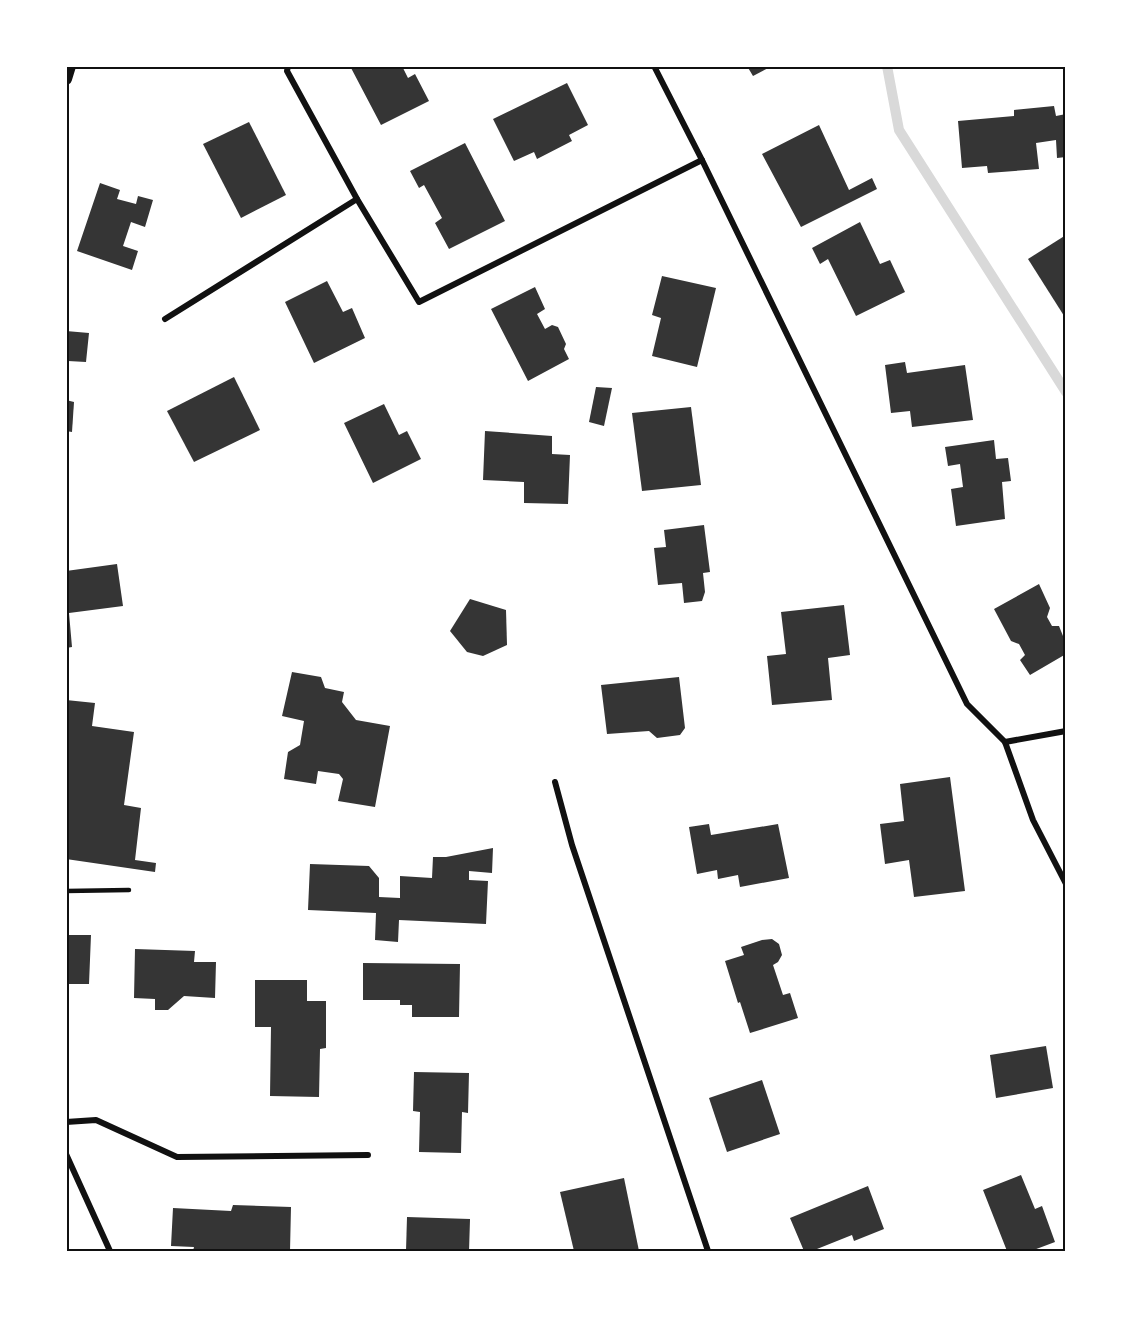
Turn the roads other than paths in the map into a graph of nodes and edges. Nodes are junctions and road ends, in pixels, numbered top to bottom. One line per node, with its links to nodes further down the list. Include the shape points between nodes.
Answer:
1 (70, 66): 4 (main road)
2 (288, 66): 6 (street, via 287,72)
3 (654, 66): 5 (street)
4 (66, 79)
5 (702, 160): 6 (street, via 419,302); 9 (street, via 967,704)
6 (357, 199): 7 (street)
7 (165, 319)
8 (1066, 731): 9 (street)
9 (1005, 742): 11 (street, via 1033,820)
10 (555, 782): 18 (street, via 572,845)
11 (1066, 884)
12 (129, 890): 13 (lane)
13 (66, 891)
14 (66, 1122): 16 (street, via 96,1120 177,1157)
15 (66, 1154): 17 (street)
16 (369, 1155)
17 (110, 1251)
18 (708, 1251)

